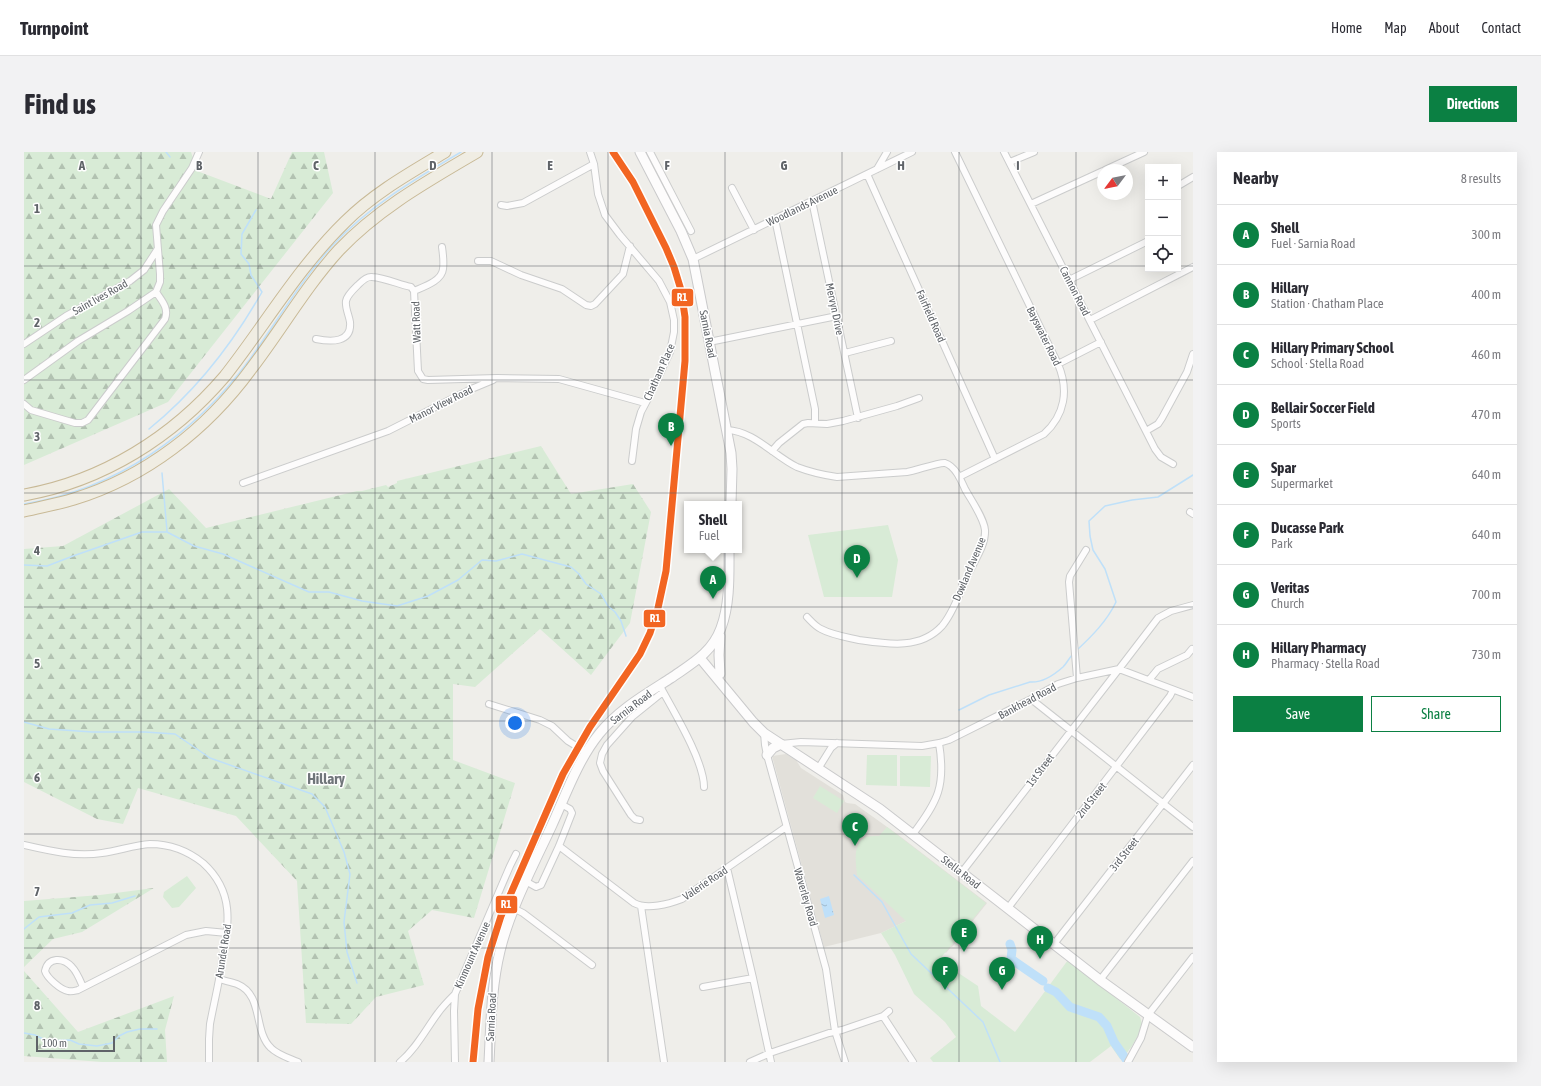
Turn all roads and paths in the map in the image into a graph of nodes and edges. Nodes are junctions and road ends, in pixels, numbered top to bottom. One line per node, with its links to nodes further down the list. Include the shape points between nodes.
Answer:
1 (199, 152): 32 (street, via 192,168 158,219)
2 (445, 152): 60 (highway, via 382,192 346,221 303,268 212,392 184,419)
3 (477, 152): 69 (highway, via 402,197 355,234 319,274 235,390 206,421 179,444 143,468 96,492)
4 (590, 152): 14 (street, Chatham Place)
5 (640, 152): 24 (main road, Sarnia Road)
6 (650, 152): 24 (street)
7 (887, 152): 16 (street)
8 (912, 152): 16 (street, Woodlands Avenue)
9 (955, 152): 49 (street, Bayswater Road)
10 (1004, 152): 13 (street, Cannon Road)
11 (1034, 152): 13 (street)
12 (1144, 152): 15 (street)
13 (1010, 162): 25 (street, Cannon Road)
14 (594, 164): 23 (street, via 523,203 507,206); 30 (street, Chatham Place, via 602,209)
15 (1117, 164)
16 (877, 169): 18 (street, Woodlands Avenue)
17 (1097, 173): 25 (street)
18 (867, 174): 22 (street, Woodlands Avenue); 61 (street, Fairfield Road)
19 (1193, 177): 20 (street)
20 (1181, 184)
21 (732, 188): 27 (street)
22 (812, 201): 26 (street, Woodlands Avenue); 39 (street, Mervyn Drive)
23 (501, 204)
24 (672, 204): 28 (street); 33 (main road, Sarnia Road)
25 (1031, 204): 36 (street, Cannon Road)
26 (775, 220): 27 (street, Woodlands Avenue); 41 (street)
27 (754, 230): 33 (street, Woodlands Avenue)
28 (691, 231)
29 (1145, 242): 36 (street)
30 (630, 246): 34 (street, via 621,278 591,306 562,289 521,275 495,262); 53 (street, Chatham Place, via 666,291 674,320 670,352)
31 (442, 247): 37 (street, via 441,274 433,282)
32 (157, 250): 38 (street, via 160,282); 46 (street, Saint Ives Road, via 144,270 130,281 66,316)
33 (693, 259): 44 (main road, Sarnia Road)
34 (478, 261)
35 (1193, 267): 40 (street)
36 (1070, 280): 40 (street, Cannon Road)
37 (414, 291): 42 (street, Watt Road, via 411,287 368,277 347,298 350,326 347,335 341,340); 50 (street, Watt Road, via 418,371 423,379)
38 (156, 292): 51 (street, via 78,341); 54 (street, via 166,306 165,319 88,420 75,423 31,410)
39 (837, 316): 41 (street); 47 (street, Mervyn Drive)
40 (1090, 320): 45 (street, Cannon Road)
41 (798, 324): 44 (street); 56 (street, via 815,409)
42 (316, 339)
43 (891, 341): 47 (street)
44 (710, 342): 57 (main road, Sarnia Road)
45 (1101, 342): 49 (street); 58 (street, Cannon Road)
46 (24, 344)
47 (845, 353): 55 (street, Mervyn Drive)
48 (1193, 354): 58 (street, via 1187,372 1162,418 1158,424)
49 (1058, 364): 61 (street, Bayswater Road, via 1064,384 1064,398 1057,419 1044,434)
50 (497, 378): 53 (street, Manor View Road, via 559,379); 65 (street, Manor View Road, via 388,431)
51 (24, 380)
52 (919, 398): 55 (street)
53 (645, 403): 62 (street, Chatham Place, via 636,429)
54 (24, 404)
55 (858, 418): 56 (street, via 827,424)
56 (815, 423): 59 (street, via 798,428 779,442)
57 (727, 430): 59 (street, Dowland Avenue, via 738,431); 68 (main road, Sarnia Road, via 732,469)
58 (1146, 431): 63 (street, Cannon Road, via 1157,453)
59 (772, 451): 64 (street, Dowland Avenue, via 797,466 832,476 916,471 940,463 950,466)
60 (138, 452): 66 (highway, via 71,477); 67 (highway, via 93,475)
61 (995, 459): 64 (street, Bayswater Road)
62 (632, 461)
63 (1173, 464)
64 (959, 477): 73 (street, Dowland Avenue, via 982,520 985,535 942,626 921,640 892,644 847,638 828,632)
65 (243, 483)
66 (24, 488)
67 (24, 495)
68 (731, 501)
69 (24, 511)
70 (1086, 550): 79 (street, via 1070,576)
71 (729, 553): 74 (main road, Sarnia Road, via 727,606)
72 (1193, 605): 77 (street, via 1171,611 1158,618)
73 (807, 617)
74 (721, 628): 76 (main road, Sarnia Road, via 714,643); 78 (main road)
75 (1192, 649): 80 (street, via 1187,655 1158,669)
76 (702, 656): 78 (main road, Stella Road); 81 (main road, Sarnia Road); 83 (main road, Stella Road)
77 (1119, 669): 79 (street, Bankhead Road); 80 (street); 87 (street, 1st Street)
78 (720, 674): 83 (main road, Stella Road)
79 (1077, 678): 85 (street, Bankhead Road, via 1058,684)
80 (1149, 680): 82 (street)
81 (662, 688): 92 (main road, Sarnia Road, via 615,717); 97 (street, via 697,758); 100 (street, via 607,745 600,763 631,815)
82 (1173, 690): 84 (street); 95 (street, 2nd Street)
83 (732, 696): 88 (main road, Stella Road)
84 (1193, 697)
85 (1031, 700): 87 (street); 90 (street, Bankhead Road)
86 (489, 704): 92 (street, via 540,720)
87 (1070, 730): 95 (street); 109 (street, 1st Street)
88 (764, 732): 91 (main road, Stella Road); 93 (street, Waverley Road)
89 (837, 743): 90 (street, Bankhead Road, via 922,746); 91 (street, Bankhead Road); 96 (street)
90 (939, 743): 103 (street, via 942,768 939,790 933,807)
91 (782, 744): 93 (main road, via 773,748); 96 (main road, Stella Road)
92 (586, 752): 98 (main road, Sarnia Road)
93 (767, 755): 101 (street, Waverley Road)
94 (1193, 765): 99 (street, 3rd Street)
95 (1116, 767): 99 (street); 113 (street, 2nd Street)
96 (818, 768): 103 (main road, Stella Road)
97 (704, 787)
98 (561, 804): 105 (street, via 572,813); 110 (main road, Sarnia Road)
99 (1163, 804): 102 (street); 115 (street, 3rd Street)
100 (640, 820)
101 (786, 827): 108 (street, Valerie Road); 127 (street, Waverley Road, via 826,969)
102 (1193, 827)
103 (913, 834): 109 (main road, Stella Road)
104 (24, 845): 114 (street, Arundel Road, via 72,854 101,853 149,844 184,851 201,862 218,882 228,907)
105 (559, 846): 110 (street, via 541,885 536,887); 111 (street)
106 (516, 854): 123 (street, Kinmount Avenue)
107 (1193, 861): 120 (street)
108 (727, 868): 111 (street, Valerie Road, via 682,899); 118 (street)
109 (962, 872): 113 (main road, Stella Road)
110 (526, 882): 112 (main road, Sarnia Road)
111 (641, 906): 136 (street)
112 (515, 908): 117 (street); 135 (main road, Sarnia Road, via 500,950 495,974 490,1010)
113 (1008, 908): 115 (main road, Stella Road)
114 (227, 933): 119 (street, Arundel Road); 121 (street, via 206,931 186,935)
115 (1054, 944): 120 (main road, Stella Road)
116 (1193, 957): 125 (street)
117 (592, 965)
118 (753, 978): 122 (street); 129 (street)
119 (219, 979): 131 (street, Arundel Road, via 210,1024); 132 (street, via 238,984 245,989 253,1001 264,1040 269,1047)
120 (1100, 980): 125 (main road, Stella Road)
121 (83, 987): 121 (street, via 73,968 67,963 56,959 48,963 45,971 47,976 65,990 71,992)
122 (703, 987)
123 (455, 994): 133 (street); 134 (street, Kinmount Avenue)
124 (889, 1011): 126 (street)
125 (1148, 1015): 128 (main road, Stella Road); 130 (street, via 1141,1038)
126 (883, 1016): 127 (street); 140 (street)
127 (835, 1031): 129 (street); 139 (street, Waverley Road)
128 (1193, 1047)
129 (770, 1053): 137 (street); 138 (street)
130 (1129, 1060)
131 (209, 1062)
132 (298, 1062)
133 (400, 1062)
134 (455, 1062)
135 (488, 1062)
136 (664, 1062)
137 (750, 1062)
138 (771, 1062)
139 (845, 1062)
140 (913, 1062)

